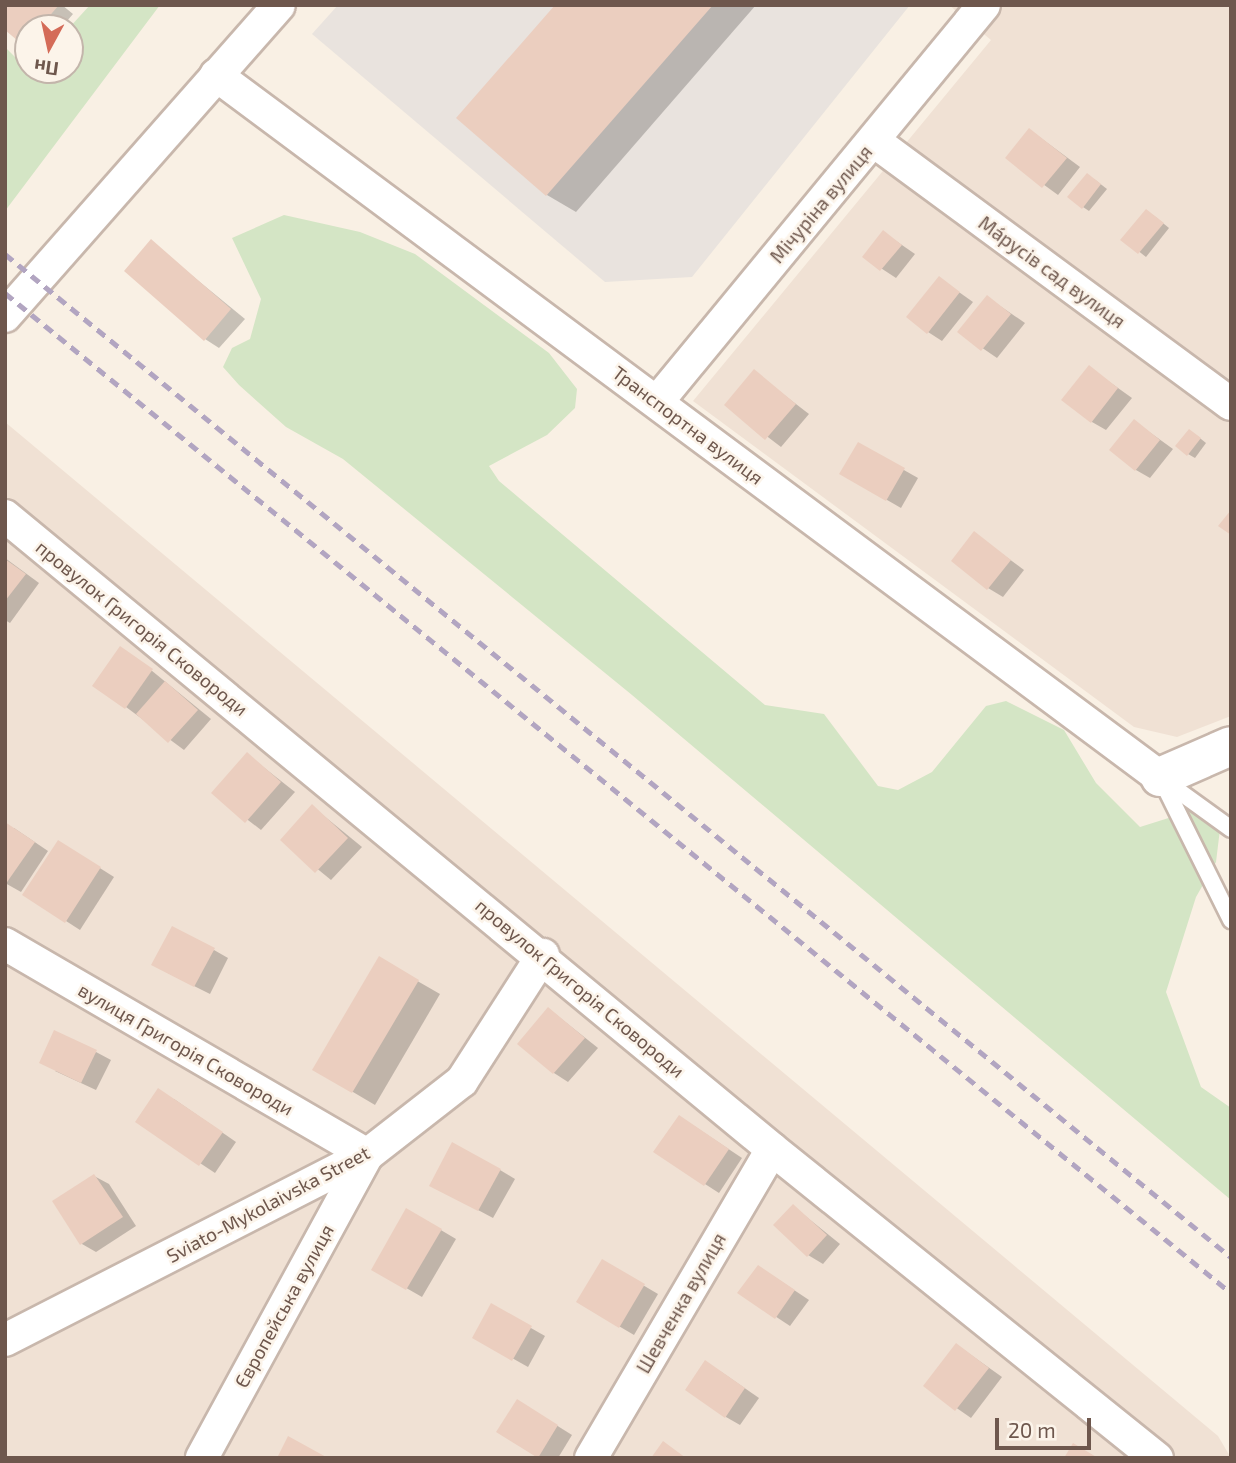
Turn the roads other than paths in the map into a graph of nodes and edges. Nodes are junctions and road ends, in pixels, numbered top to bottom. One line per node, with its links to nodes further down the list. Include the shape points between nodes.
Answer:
1 (279, 5): 3 (street)
2 (984, 5): 4 (street, Мічуріна вулиця)
3 (216, 75): 5 (street); 6 (street, Транспортна вулиця)
4 (874, 141): 6 (street, Мічуріна вулиця); 7 (street, Мáрусів сад вулиця)
5 (5, 316)
6 (657, 402): 10 (street, Транспортна вулиця)
7 (1231, 404)
8 (5, 516): 14 (street, провулок Григорія Сковороди)
9 (1231, 746): 10 (street)
10 (1160, 777): 11 (lane); 12 (lane)
11 (1231, 829)
12 (1231, 920)
13 (5, 944): 16 (street, вулиця Григорія Сковороди)
14 (543, 955): 15 (street, провулок Григорія Сковороди); 16 (street, Sviato-Mykolaivska Street, via 462,1081)
15 (772, 1149): 19 (street, Шевченка вулиця); 20 (street, провулок Григорія Сковороди)
16 (366, 1155): 17 (street, Sviato-Mykolaivska Street); 18 (street, Європейська вулиця)
17 (5, 1340)
18 (202, 1458)
19 (591, 1458)
20 (1157, 1458)

